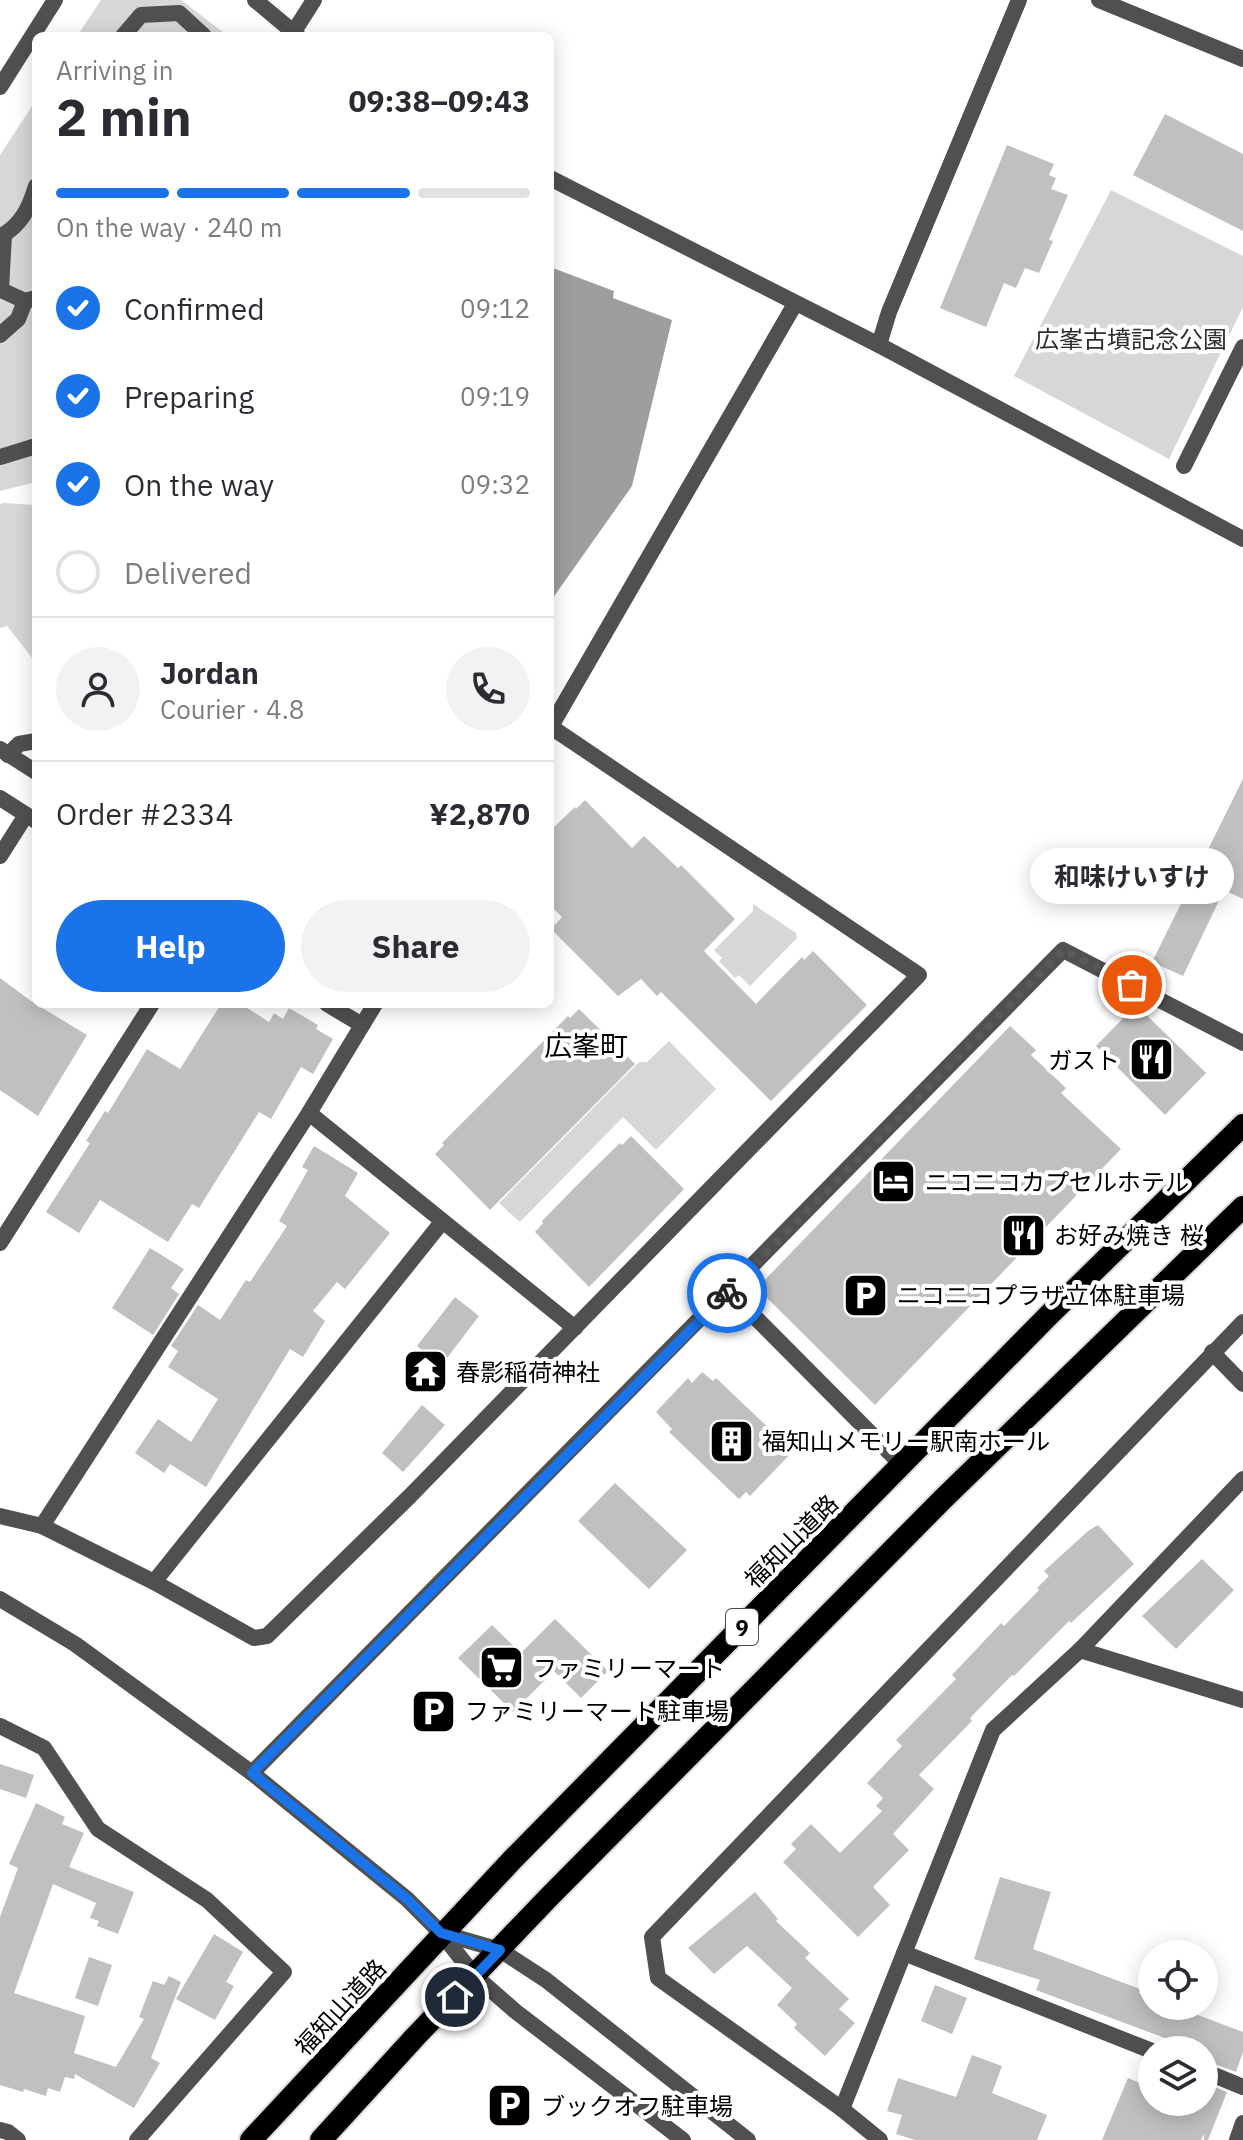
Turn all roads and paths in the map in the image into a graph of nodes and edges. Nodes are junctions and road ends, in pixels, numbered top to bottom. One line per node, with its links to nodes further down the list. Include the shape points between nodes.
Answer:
1 (55, 0): 6 (street)
2 (255, 0): 9 (street)
3 (314, 0): 10 (street)
4 (1019, 0): 21 (street)
5 (1099, 0): 12 (street)
6 (35, 32)
7 (126, 32): 8 (street, via 141,15 179,13)
8 (200, 32)
9 (292, 32)
10 (298, 32)
11 (32, 36): 13 (street)
12 (1243, 59)
13 (0, 87)
14 (554, 180): 19 (street)
15 (32, 202): 16 (street, via 17,226)
16 (2, 236): 17 (street)
17 (1, 291): 18 (street)
18 (30, 299): 20 (street)
19 (795, 304): 21 (street); 27 (street)
20 (0, 335)
21 (879, 345): 26 (street)
22 (1243, 347): 25 (street)
23 (32, 447): 24 (street)
24 (0, 457)
25 (1184, 466)
26 (1243, 539)
27 (554, 721)
28 (554, 731): 47 (street, via 919,975)
29 (32, 742): 30 (street)
30 (4, 752): 31 (street)
31 (32, 770)
32 (0, 798): 33 (street)
33 (31, 818): 34 (street)
34 (0, 856)
35 (149, 1008): 44 (street)
36 (334, 1008): 38 (street)
37 (373, 1008): 38 (street)
38 (362, 1025): 40 (street)
39 (1243, 1043): 45 (street, via 1063,950)
40 (309, 1113): 43 (street); 53 (street)
41 (1243, 1125): 50 (highway, 福知山道路 / 9)
42 (1243, 1207): 61 (highway, 9, via 954,1488)
43 (442, 1222): 47 (street); 54 (street)
44 (0, 1243)
45 (729, 1291): 50 (street); 59 (street)
46 (1243, 1322): 48 (street)
47 (575, 1328): 54 (street, via 267,1636 254,1638)
48 (1212, 1352): 49 (street); 67 (street, via 652,1937 658,1978)
49 (1243, 1384)
50 (902, 1465): 60 (highway, 福知山道路 / 9)
51 (1243, 1479): 56 (street)
52 (0, 1516): 53 (street)
53 (42, 1526): 54 (street)
54 (154, 1582)
55 (0, 1599): 59 (street, via 75,1644)
56 (1080, 1650): 57 (street); 62 (street, via 993,1730)
57 (1243, 1700)
58 (0, 1726): 71 (street, via 44,1748 98,1829 207,1900 284,1972)
59 (252, 1773): 60 (street)
60 (441, 1933): 61 (street); 63 (street); 72 (highway, 福知山道路 / 9)
61 (500, 1950): 63 (highway, 9); 75 (street, via 546,1980)
62 (904, 1953): 64 (street); 67 (street)
63 (475, 1976): 73 (highway, 9); 74 (street)
64 (1138, 2045)
65 (1218, 2077): 66 (street)
66 (1243, 2087)
67 (842, 2109): 76 (street)
68 (1243, 2123): 77 (street)
69 (0, 2130): 70 (street)
70 (18, 2140)
71 (137, 2140)
72 (251, 2140)
73 (321, 2140)
74 (683, 2140)
75 (748, 2140)
76 (880, 2140)
77 (1237, 2140)

